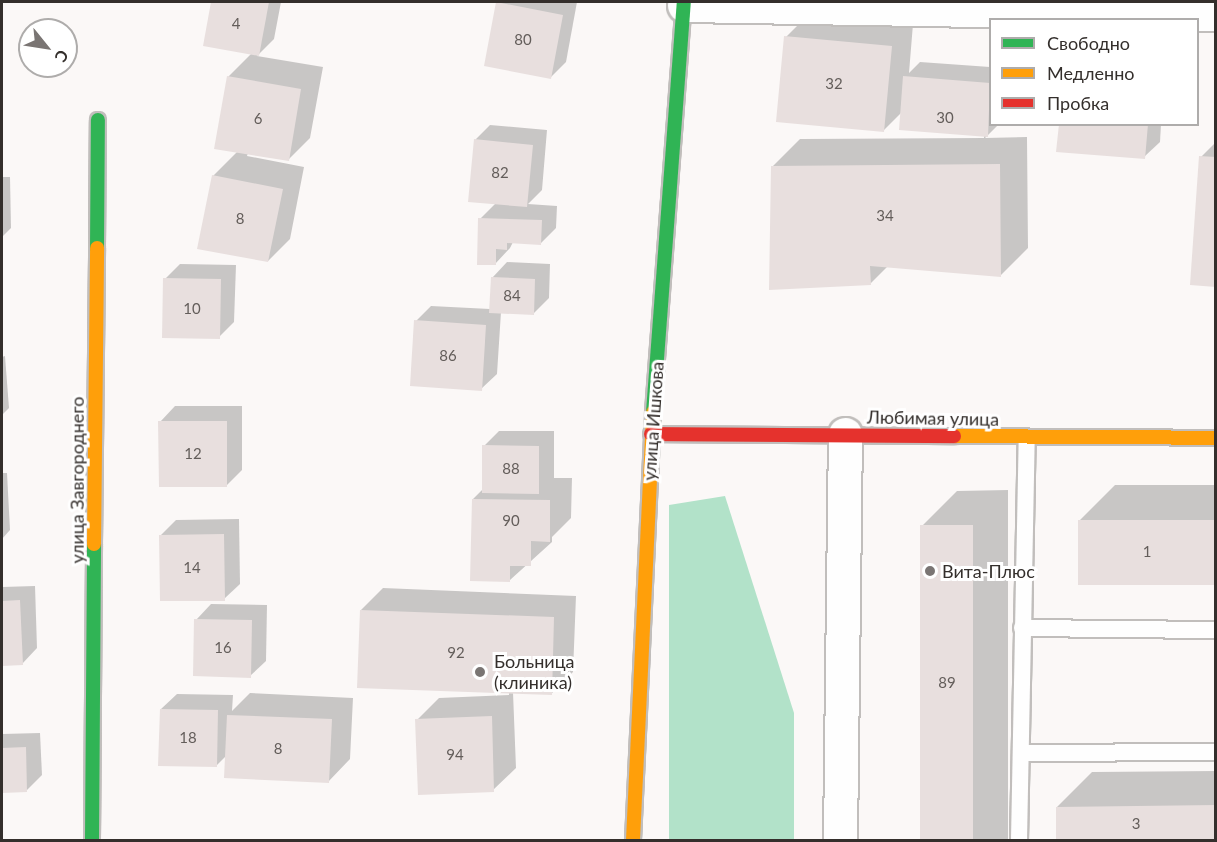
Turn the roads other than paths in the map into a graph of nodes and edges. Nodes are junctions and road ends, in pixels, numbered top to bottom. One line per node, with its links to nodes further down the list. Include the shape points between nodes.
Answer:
1 (684, 3): 2 (street); 4 (street, улица Ишкова)
2 (1215, 14)
3 (98, 120): 12 (street, улица Завгороднего)
4 (651, 434): 5 (street, Любимая улица); 13 (street, улица Ишкова)
5 (845, 434): 6 (street, Любимая улица); 14 (street)
6 (1027, 438): 7 (street, Любимая улица); 8 (lane)
7 (1215, 438)
8 (1023, 628): 9 (lane); 11 (lane)
9 (1215, 630)
10 (1215, 752): 11 (lane)
11 (1022, 753): 15 (lane)
12 (92, 840)
13 (633, 840)
14 (840, 840)
15 (1019, 840)

